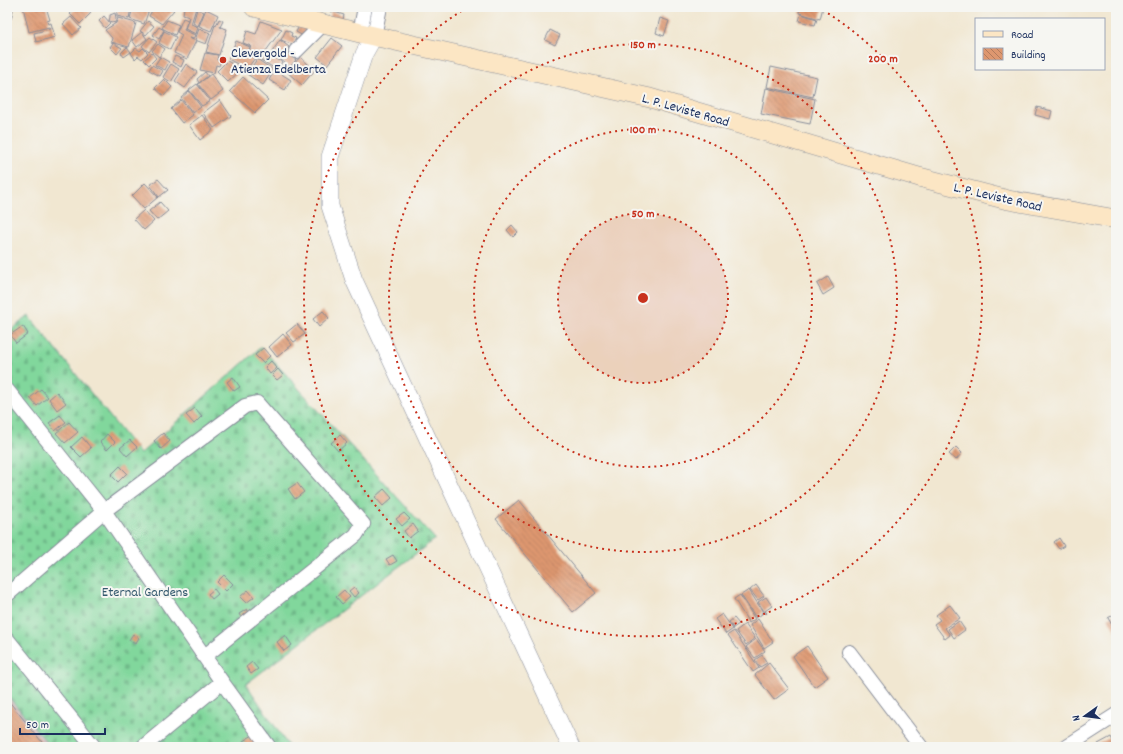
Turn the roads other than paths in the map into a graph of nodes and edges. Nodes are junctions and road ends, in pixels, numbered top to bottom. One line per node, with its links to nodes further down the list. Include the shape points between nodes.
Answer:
1 (254, 7): 4 (main road, L. P. Leviste Road)
2 (364, 7): 5 (street)
3 (380, 7): 5 (street)
4 (323, 24): 5 (main road, L. P. Leviste Road); 6 (street)
5 (367, 34): 7 (main road, L. P. Leviste Road, via 650,98 919,177 1001,198); 19 (street, via 364,54 330,157 330,206 354,280)
6 (296, 51)
7 (1116, 219)
8 (7, 390): 9 (street)
9 (104, 511): 10 (street); 13 (street); 13 (street, via 245,406 256,403 363,524 356,535)
10 (7, 596)
11 (7, 639): 16 (street)
12 (848, 652): 20 (street)
13 (205, 656): 14 (street)
14 (222, 682): 17 (street); 18 (street)
15 (1116, 715): 21 (street)
16 (94, 747)
17 (143, 747)
18 (269, 747)
19 (571, 747)
20 (921, 747)
21 (1066, 747)

